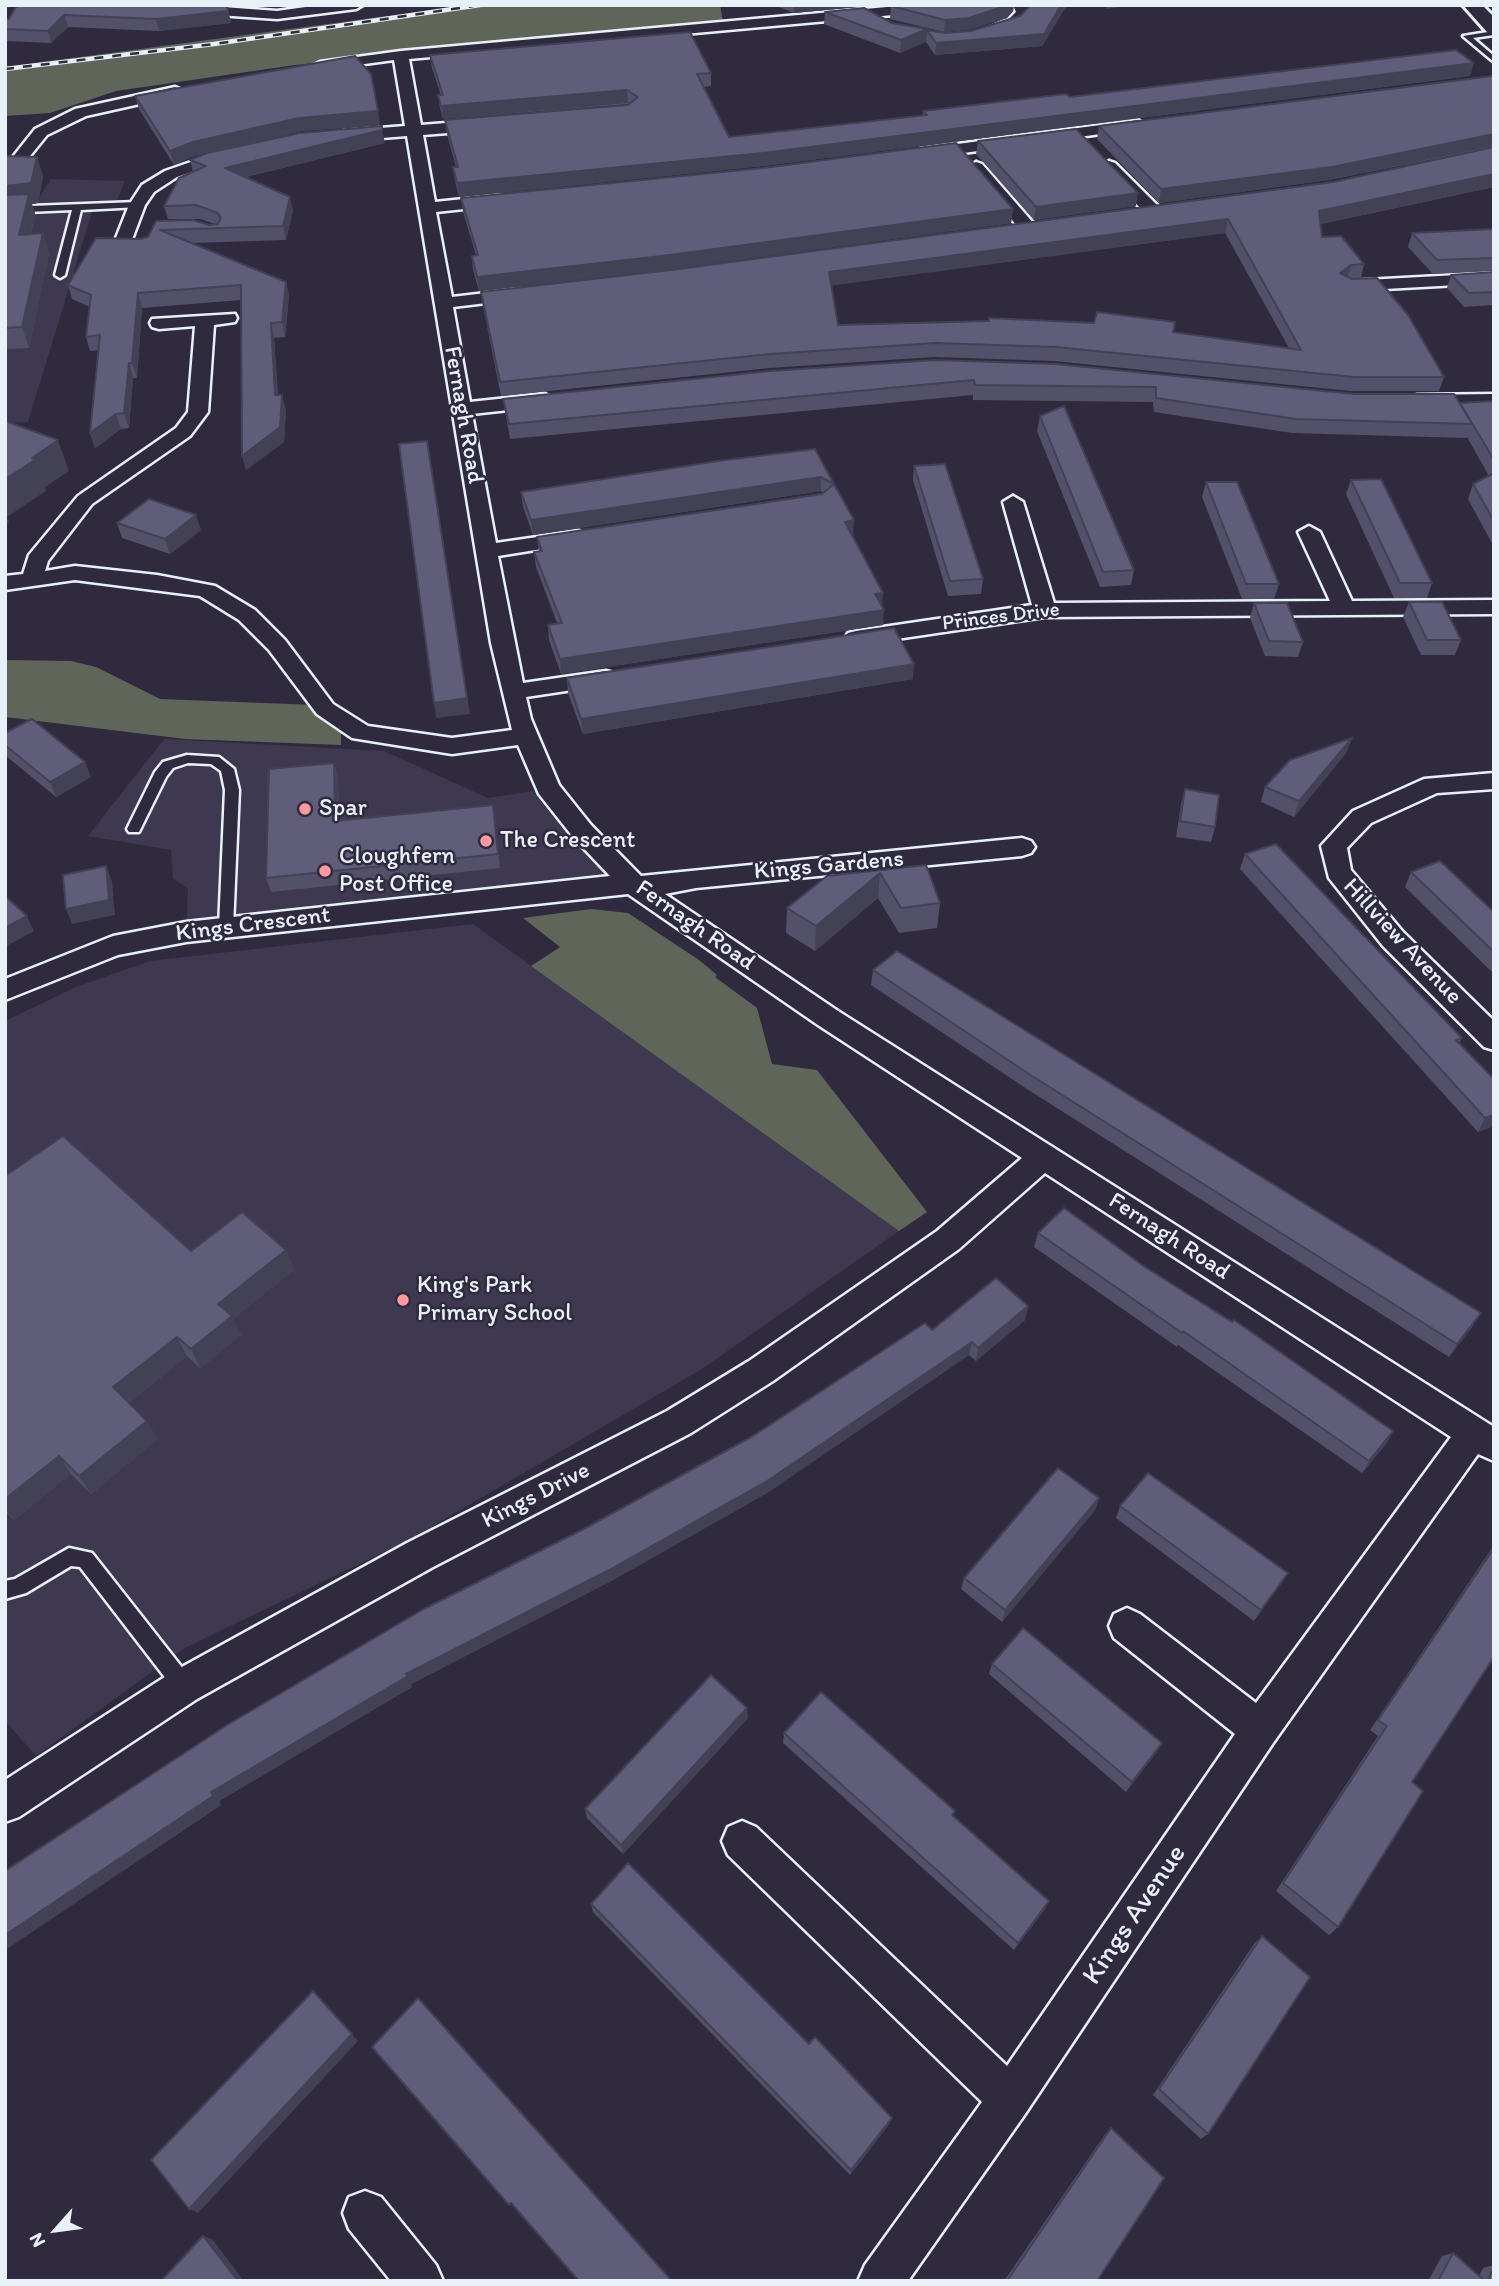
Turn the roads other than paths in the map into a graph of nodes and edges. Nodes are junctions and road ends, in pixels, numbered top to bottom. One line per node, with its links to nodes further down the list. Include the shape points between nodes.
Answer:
1 (129, 5): 2 (street, via 277,15)
2 (356, 5)
3 (959, 5): 6 (street)
4 (1020, 5): 10 (street, via 1023,13 1013,23)
5 (1472, 5): 8 (main road)
6 (868, 14): 7 (street); 11 (street)
7 (888, 27)
8 (1494, 28)
9 (1494, 33): 12 (lane, via 1467,36)
10 (970, 37)
11 (401, 55): 13 (street); 17 (street, Fernagh Road)
12 (1494, 60)
13 (299, 70)
14 (192, 88): 23 (street, via 82,112 41,132)
15 (506, 123): 17 (street)
16 (1159, 123): 18 (street)
17 (412, 131): 19 (street); 27 (street, Fernagh Road)
18 (1078, 133): 20 (street); 29 (street, via 1159,210)
19 (327, 137)
20 (959, 148): 22 (street); 31 (street, via 1036,228)
21 (242, 151): 25 (street, via 171,174 148,189)
22 (906, 155)
23 (20, 158)
24 (514, 199): 27 (street)
25 (137, 205): 26 (lane); 30 (street, via 127,233)
26 (78, 206): 28 (lane); 32 (lane)
27 (426, 208): 36 (street, Fernagh Road)
28 (5, 209)
29 (1129, 215)
30 (152, 228)
31 (1002, 232)
32 (60, 275)
33 (1494, 278): 34 (street)
34 (1348, 286)
35 (540, 292): 36 (street)
36 (443, 303): 43 (street, Fernagh Road)
37 (229, 318): 38 (street)
38 (205, 321): 39 (street); 48 (street, via 198,412 183,432 85,500 37,560)
39 (159, 323)
40 (570, 398): 43 (street)
41 (1494, 400): 42 (street)
42 (1398, 401)
43 (462, 409): 47 (street, Fernagh Road)
44 (1013, 502): 52 (street)
45 (1308, 532): 50 (street)
46 (600, 534): 47 (street)
47 (487, 551): 55 (street, Fernagh Road)
48 (33, 577): 49 (street); 56 (street, via 104,575 207,591 247,615 277,645 325,709 361,733 452,746)
49 (5, 583)
50 (1343, 607): 51 (street, Princes Drive); 52 (street, Princes Drive)
51 (1494, 607)
52 (1045, 610): 53 (street, Princes Drive)
53 (834, 641)
54 (634, 673): 55 (street)
55 (513, 692): 56 (street, Fernagh Road)
56 (524, 736): 60 (street, Fernagh Road, via 548,788)
57 (1494, 781): 63 (street, Hillview Avenue, via 1433,785 1362,817 1334,846 1338,872 1393,939)
58 (134, 829): 61 (lane, via 168,765 187,759 214,760 227,769 232,790)
59 (1022, 847): 60 (street, Kings Gardens)
60 (636, 887): 61 (street, Kings Crescent, via 609,885); 64 (street, Fernagh Road, via 828,1018)
61 (226, 927): 62 (street, Kings Crescent, via 113,946)
62 (5, 990)
63 (1494, 1039)
64 (1044, 1156): 65 (street, Fernagh Road); 68 (street, Kings Drive, via 948,1240 691,1415 420,1555)
65 (1484, 1440): 69 (street, Kings Avenue)
66 (5, 1590): 68 (lane, via 19,1587 69,1557 85,1559)
67 (1128, 1626): 69 (street)
68 (184, 1686): 70 (street, Kings Drive)
69 (1260, 1730): 72 (street, Kings Avenue)
70 (5, 1803)
71 (742, 1841): 72 (street)
72 (1010, 2099): 75 (street, Kings Avenue)
73 (365, 2213): 74 (street)
74 (420, 2281)
75 (881, 2281)

